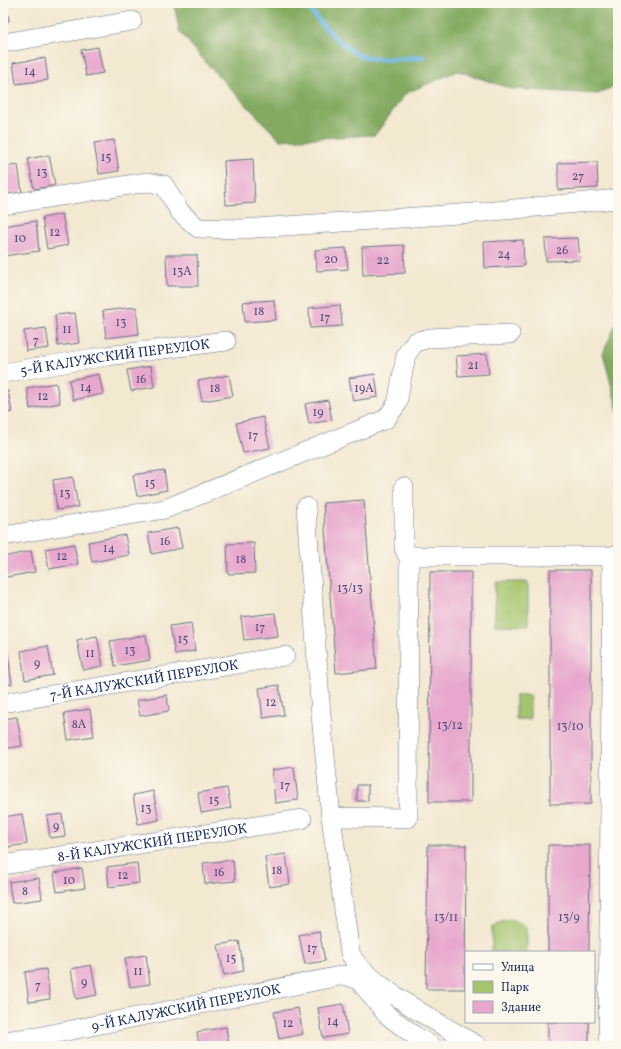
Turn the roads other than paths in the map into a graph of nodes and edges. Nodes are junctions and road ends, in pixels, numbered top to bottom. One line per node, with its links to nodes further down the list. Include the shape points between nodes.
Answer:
1 (132, 21): 2 (street)
2 (3, 43)
3 (618, 199): 4 (street, via 473,213 250,228 198,228 180,212 164,185 148,182)
4 (3, 205)
5 (510, 334): 10 (street, via 430,338 416,342 406,355 397,404 386,419 165,509)
6 (226, 342): 7 (street, 5-Й КАЛУЖСКИЙ ПЕРЕУЛОК, via 107,356)
7 (3, 373)
8 (404, 487): 12 (street, via 404,548)
9 (306, 507): 15 (street)
10 (3, 536)
11 (615, 555): 12 (street); 21 (street)
12 (410, 557): 15 (street, via 408,818)
13 (286, 656): 14 (street, 7-Й КАЛУЖСКИЙ ПЕРЕУЛОК)
14 (3, 703)
15 (331, 817): 20 (street, via 350,953 354,960 407,1004)
16 (302, 819): 17 (street, 8-Й КАЛУЖСКИЙ ПЕРЕУЛОК)
17 (3, 865)
18 (3, 1041): 19 (street, 9-Й КАЛУЖСКИЙ ПЕРЕУЛОК, via 37,1037 345,975 359,980 387,1015)
19 (432, 1046)
20 (478, 1046)
21 (608, 1046)

